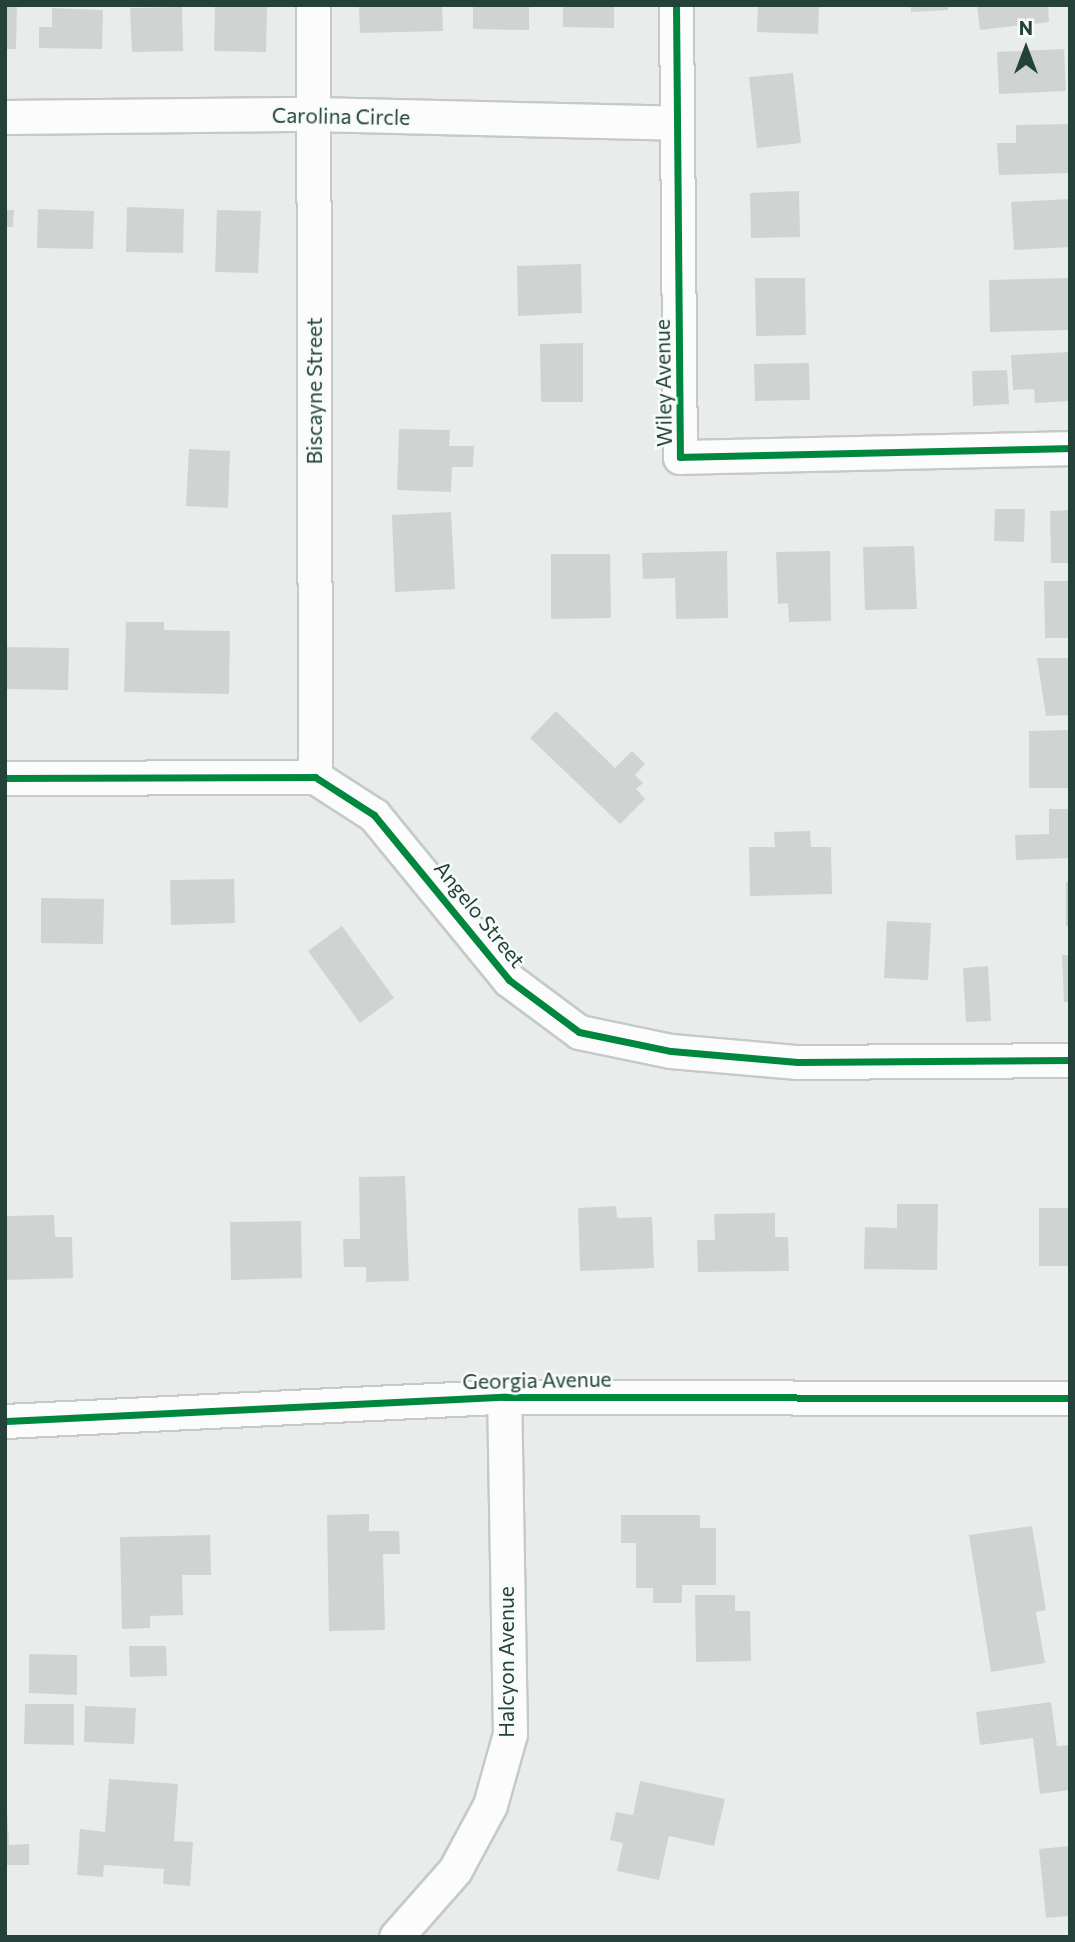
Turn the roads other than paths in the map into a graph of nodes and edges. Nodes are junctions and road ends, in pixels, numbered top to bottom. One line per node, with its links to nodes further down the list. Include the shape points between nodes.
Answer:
1 (313, 5): 3 (street, Biscayne Street)
2 (676, 5): 5 (street, Wiley Avenue)
3 (314, 114): 4 (street, Carolina Circle); 5 (street, Carolina Circle); 7 (street, Biscayne Street)
4 (5, 117)
5 (677, 123): 6 (street, Wiley Avenue, via 680,457)
6 (1070, 448)
7 (315, 777): 8 (street); 9 (street, Angelo Street, via 373,815 509,981 579,1032 671,1051 798,1062)
8 (5, 778)
9 (1070, 1060)
10 (504, 1397): 11 (street, Georgia Avenue); 12 (street, Georgia Avenue); 13 (street, Halcyon Avenue, via 510,1734 490,1805 455,1870)
11 (1070, 1398)
12 (5, 1420)
13 (396, 1937)

